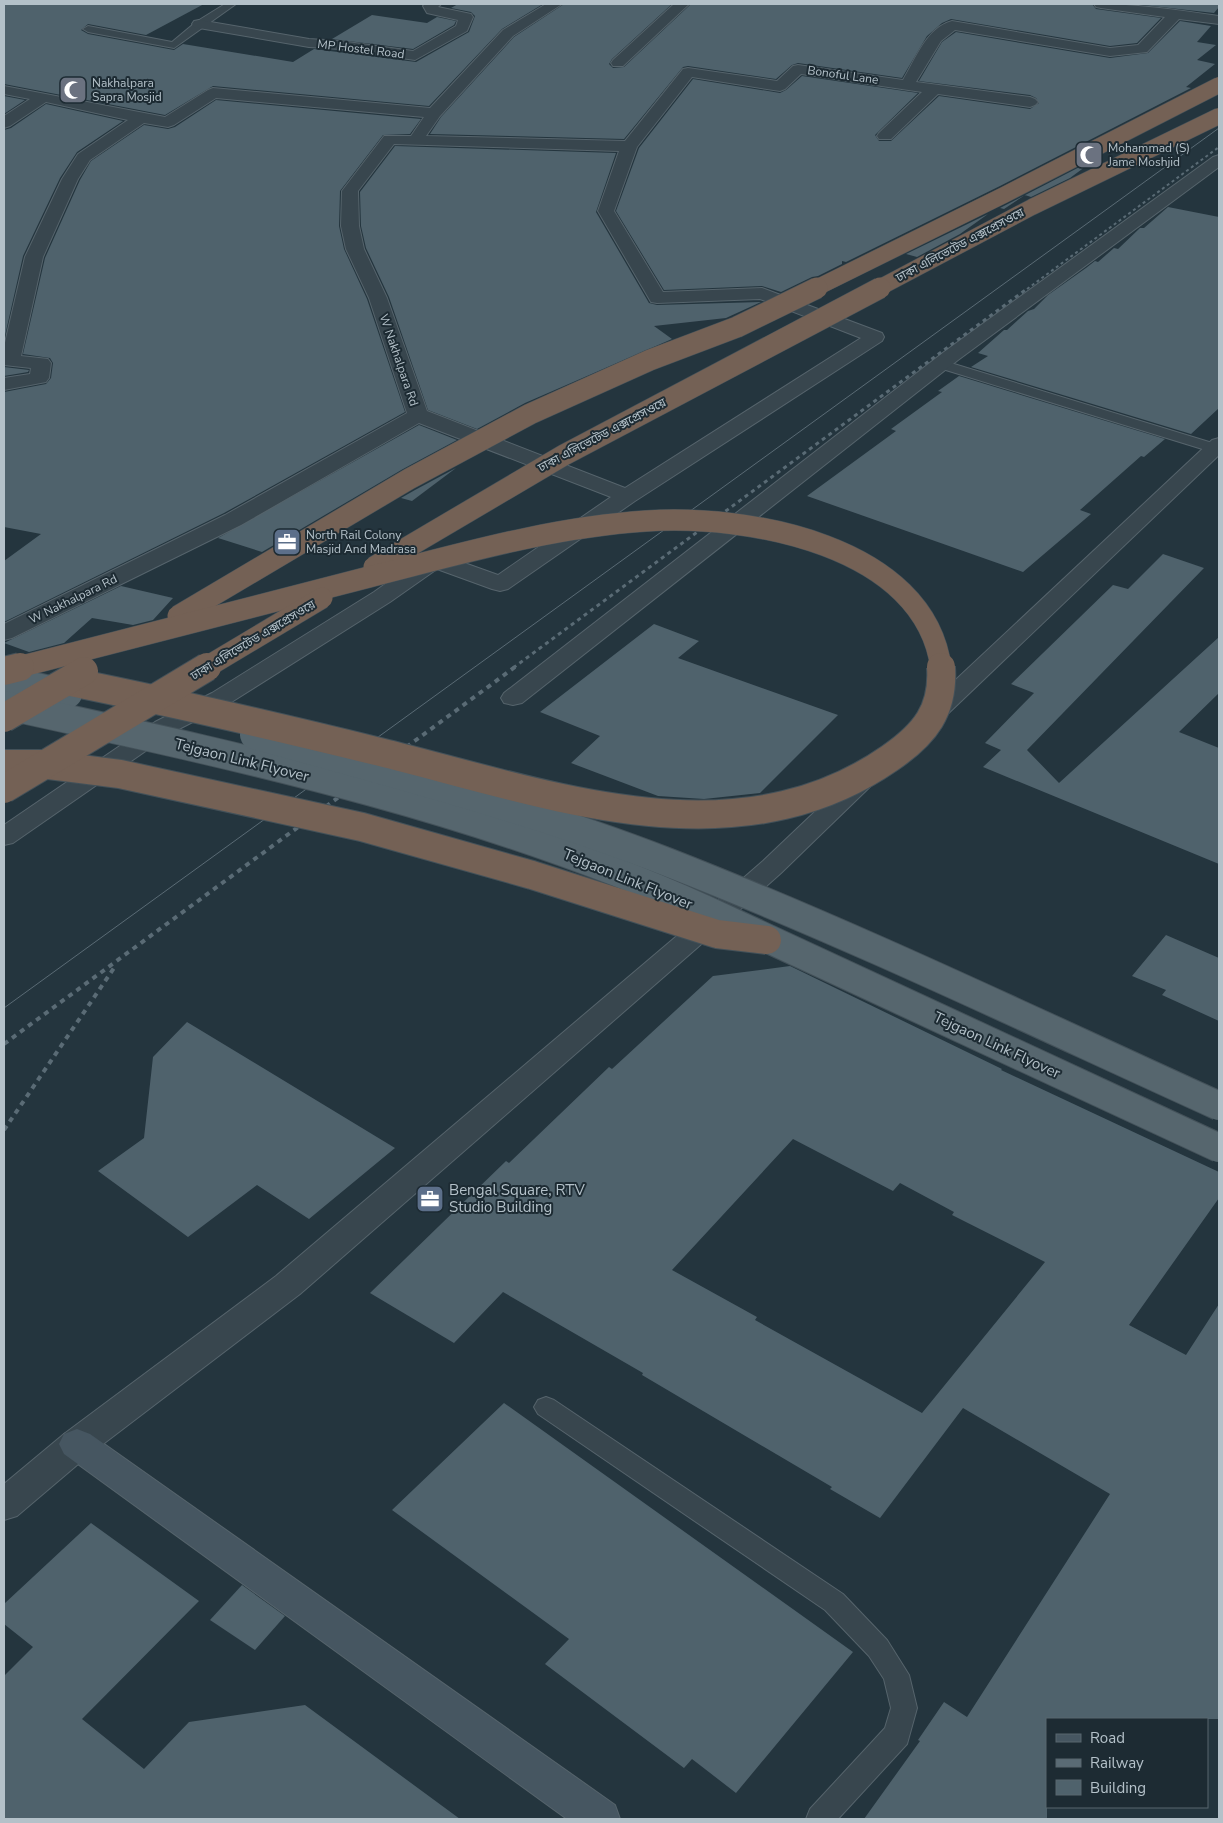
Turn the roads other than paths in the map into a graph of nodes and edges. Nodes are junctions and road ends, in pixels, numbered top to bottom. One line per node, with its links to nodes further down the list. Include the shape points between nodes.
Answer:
1 (231, 4): 8 (lane)
2 (434, 4): 8 (street, MP Hostel Road, via 430,6 432,10 466,17 462,28 414,56 340,44 309,44)
3 (555, 4): 17 (street, via 508,33)
4 (682, 4): 10 (street)
5 (1101, 4): 6 (street)
6 (1177, 14): 7 (street); 11 (street, via 1142,49 1110,52 952,25 935,38)
7 (1219, 20)
8 (199, 24): 9 (lane, via 174,45)
9 (88, 29)
10 (618, 63)
11 (907, 85): 13 (street); 23 (street, Bonoful Lane, via 798,69 780,86 688,72)
12 (1219, 85): 39 (highway, ঢাকা এলিভেটেড এক্সপ্রেসওয়ে, bridge, via 746,323 640,364 468,446)
13 (935, 88): 16 (street); 21 (street)
14 (4, 90): 15 (street)
15 (43, 97): 19 (street); 20 (street)
16 (1030, 102)
17 (434, 113): 19 (street, via 213,93 168,122); 22 (street)
18 (1219, 116): 42 (highway, ঢাকা এলিভেটেড এক্সপ্রেসওয়ে, bridge, via 1024,211 564,455)
19 (141, 118): 25 (street, via 84,157 70,179 34,257)
20 (4, 123)
21 (885, 136)
22 (416, 141): 23 (street); 29 (street, W Nakhalpara Rd, via 390,139 350,191 350,226 355,249 378,298)
23 (629, 146): 31 (street, via 606,211 657,298 762,293 875,337)
24 (1219, 160): 27 (street)
25 (24, 299): 26 (street); 28 (street, via 10,361 41,363 38,378)
26 (4, 300)
27 (941, 364): 30 (lane); 37 (street)
28 (4, 384)
29 (418, 415): 31 (street); 32 (street, W Nakhalpara Rd, via 234,520)
30 (1217, 446): 48 (street, via 772,867 688,941 288,1285)
31 (627, 496): 40 (street, via 500,584 434,560 382,597 221,698)
32 (4, 633)
33 (4, 671): 35 (highway, bridge, via 517,540 598,524 676,519 738,524 808,540 851,557 884,577 908,597 926,619 936,640 943,689 928,724 899,754 853,781 790,803 736,813 681,815 598,806 545,795 316,736)
34 (4, 680): 45 (main road, Tejgaon Link Flyover, bridge, via 269,739 400,775 664,861 784,909)
35 (71, 682)
36 (4, 692): 40 (street)
37 (513, 698)
38 (4, 705): 44 (main road, Tejgaon Link Flyover, bridge, via 234,757 420,806 586,860 682,899)
39 (4, 718)
40 (164, 727): 43 (street)
41 (4, 764): 44 (highway, bridge, via 41,764 120,774 362,827 532,875 717,934)
42 (4, 789)
43 (4, 837)
44 (767, 940): 46 (main road, Tejgaon Link Flyover, bridge)
45 (1219, 1106)
46 (1219, 1148)
47 (546, 1407): 51 (lane, via 834,1602 878,1648 896,1675 904,1708 897,1735)
48 (77, 1444): 49 (street); 50 (street)
49 (4, 1505)
50 (600, 1819)
51 (820, 1819)

